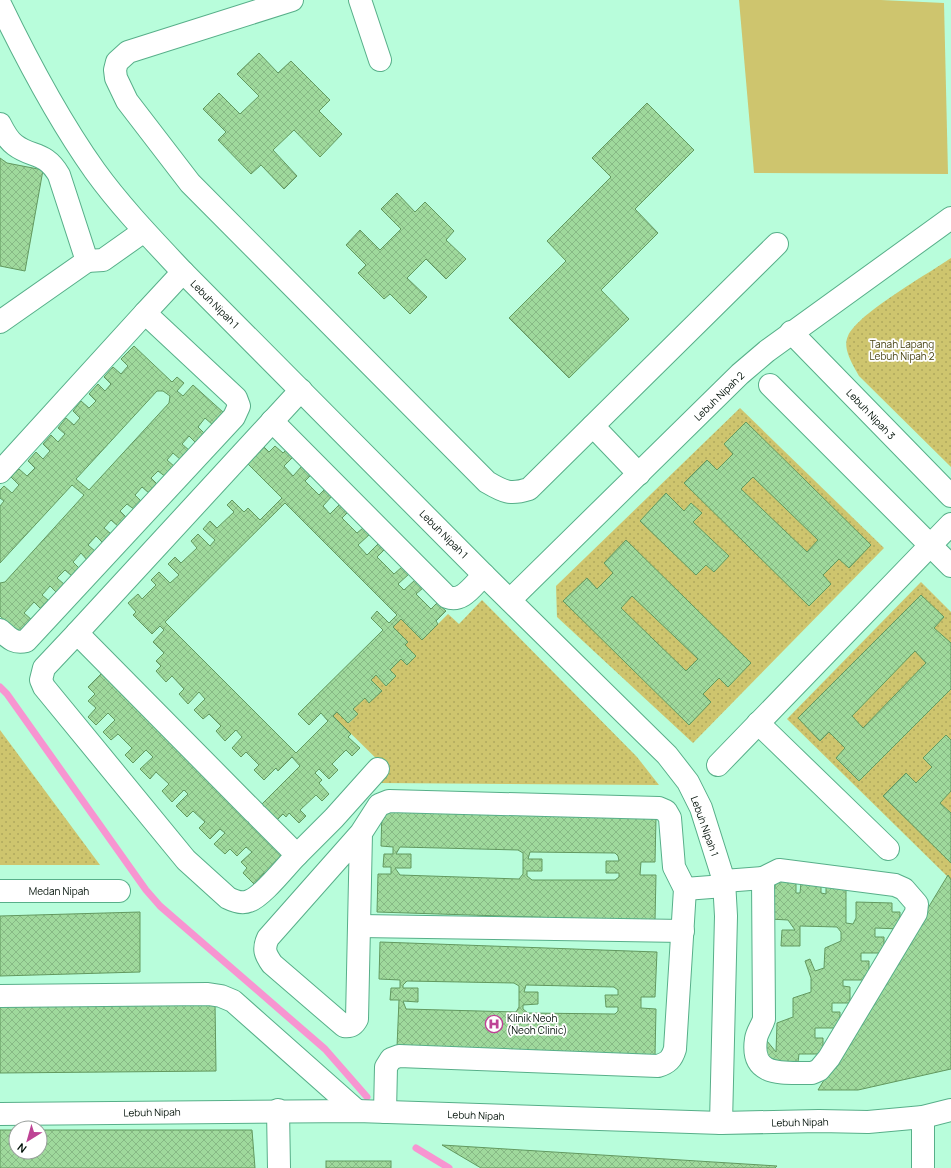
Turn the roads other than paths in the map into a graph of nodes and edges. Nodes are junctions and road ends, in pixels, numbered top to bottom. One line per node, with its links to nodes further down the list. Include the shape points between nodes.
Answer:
1 (292, 0): 18 (street, via 128,52 117,62 115,70 127,101 190,183 488,482 506,492 516,493 529,489)
2 (360, 0): 5 (street)
3 (0, 4): 4 (street, Lebuh Nipah 1)
4 (7, 37): 8 (street, Lebuh Nipah 1, via 96,172)
5 (380, 60)
6 (0, 124): 10 (street, via 15,145 40,155 59,174)
7 (951, 218): 14 (street, Lebuh Nipah 2)
8 (144, 231): 10 (street, via 103,260); 11 (street, Lebuh Nipah 1)
9 (778, 244): 18 (street)
10 (87, 261): 13 (street)
11 (183, 272): 12 (street); 16 (street, Lebuh Nipah 1)
12 (145, 313): 19 (street); 27 (street, via 236,398 239,406 234,417 26,641 12,641)
13 (0, 322)
14 (791, 332): 20 (street, Lebuh Nipah 2, via 740,374); 21 (street, Lebuh Nipah 3)
15 (770, 385): 23 (street)
16 (301, 390): 17 (street); 25 (street, Lebuh Nipah 1)
17 (272, 422): 25 (street, via 447,597 454,600 461,598); 28 (street)
18 (593, 426): 20 (street)
19 (0, 472)
20 (639, 474): 26 (street, Lebuh Nipah 2)
21 (951, 496)
22 (951, 524): 23 (street)
23 (930, 545): 24 (street); 29 (street)
24 (951, 566)
25 (484, 574): 26 (street, Lebuh Nipah 1)
26 (510, 600): 36 (street, Lebuh Nipah 1, via 667,755 688,782 700,808)
27 (0, 630)
28 (77, 633): 34 (street); 34 (street, via 44,668 41,680 44,687 186,860 228,898 235,902 248,902)
29 (758, 723): 30 (street); 33 (street)
30 (718, 765)
31 (378, 769): 34 (street)
32 (361, 833): 37 (street, via 379,805 389,801 659,808 666,811 670,818 674,867); 40 (street); 40 (street, via 268,938 264,947 272,964 344,1026 350,1027 357,1019)
33 (888, 849)
34 (297, 856)
35 (764, 878): 35 (street, via 764,1019 756,1039 755,1055 762,1067 771,1072 812,1073 819,1070 829,1058 916,913 917,904 908,892 895,885 779,870); 36 (street)
36 (724, 884): 37 (street); 49 (street, Lebuh Nipah 1, via 726,916)
37 (685, 889): 41 (street)
38 (0, 891): 39 (street, Medan Nipah)
39 (119, 891)
40 (360, 926): 41 (street)
41 (683, 931): 46 (street, via 675,1049 673,1057 665,1064 658,1066 399,1056 391,1059 386,1067)
42 (0, 996): 44 (street, via 221,996 233,1001)
43 (278, 1110): 44 (street, Lebuh Nipah); 47 (street, Lebuh Nipah); 50 (street)
44 (357, 1110): 46 (street, Lebuh Nipah)
45 (951, 1110): 48 (street, Lebuh Nipah)
46 (385, 1112): 49 (street, Lebuh Nipah)
47 (0, 1114)
48 (923, 1117): 49 (street, Lebuh Nipah, via 868,1122); 51 (street)
49 (721, 1123)
50 (279, 1168)
51 (923, 1168)

